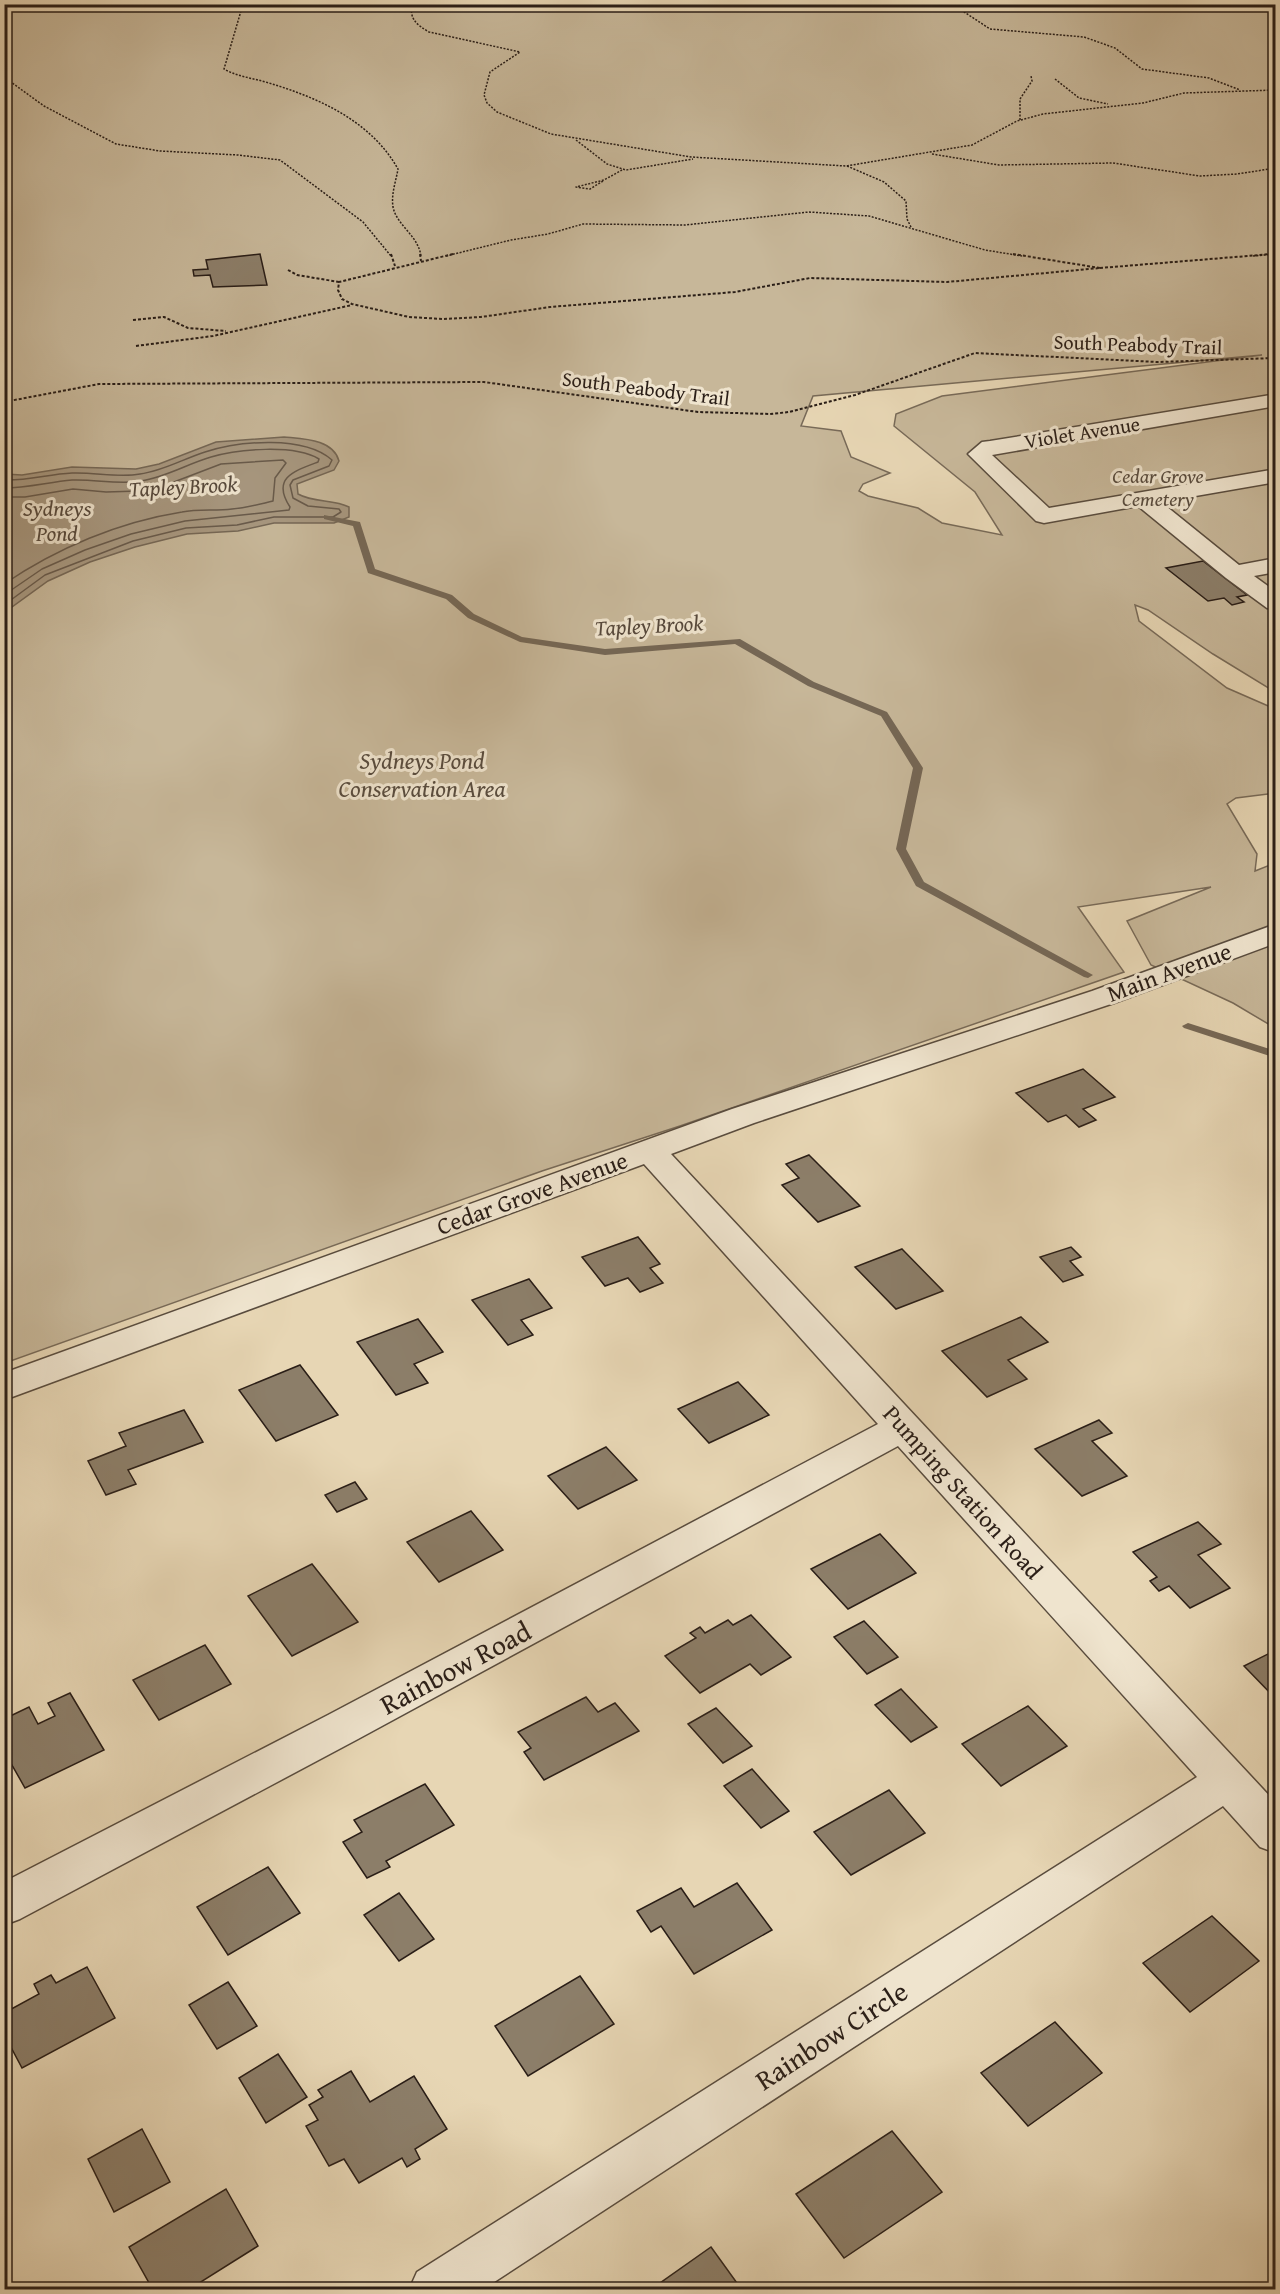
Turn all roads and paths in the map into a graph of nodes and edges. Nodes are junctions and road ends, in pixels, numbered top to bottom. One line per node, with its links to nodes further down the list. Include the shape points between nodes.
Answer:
1 (243, 4): 22 (path, via 224,69 318,99 372,135 396,165 393,209 417,240)
2 (412, 4): 11 (path, via 415,23 437,34 518,50 490,72 484,94 487,103 524,124)
3 (951, 4): 7 (path, via 990,29 1084,37 1115,48 1142,69 1209,78)
4 (1031, 75): 10 (path, via 1032,81 1020,99)
5 (4, 77): 23 (path, via 44,106 116,144 280,160 363,222 390,252)
6 (1055, 79): 9 (path, via 1079,98)
7 (1240, 90): 8 (path); 9 (path, via 1184,93)
8 (1275, 90)
9 (1117, 106): 10 (path, via 1043,114)
10 (1020, 121): 12 (path, via 978,143)
11 (575, 139): 13 (path); 17 (path, via 608,164)
12 (922, 153): 14 (path); 16 (path, via 999,165 1113,163 1200,176)
13 (700, 158): 15 (path); 17 (path)
14 (868, 163): 15 (path); 18 (path, via 861,167)
15 (846, 166): 18 (path)
16 (1275, 168)
17 (624, 170): 19 (path)
18 (866, 173): 20 (path, via 893,188 906,201 907,219)
19 (603, 180): 19 (path, via 590,189 576,187 578,185)
20 (913, 229): 22 (path, via 869,216 829,212 685,225 583,224); 24 (path, via 985,250)
21 (1275, 254): 24 (path)
22 (421, 261): 23 (path)
23 (395, 266): 26 (path)
24 (1101, 268): 27 (path, via 947,282 810,278 735,292 458,318 409,317)
25 (288, 270): 26 (path)
26 (339, 282): 27 (path, via 342,299)
27 (352, 304): 29 (path)
28 (133, 320): 29 (path, via 164,317 198,330)
29 (233, 332): 30 (path)
30 (136, 346)
31 (1275, 358): 33 (path, South Peabody Trail, via 1158,362 975,353 855,395 770,414 698,411 484,382 99,384)
32 (1275, 400): 35 (street, Violet Avenue, via 990,447 982,450 980,456 1044,516)
33 (4, 402)
34 (1275, 475): 35 (street)
35 (1143, 499): 37 (street)
36 (1275, 565): 37 (street)
37 (1234, 573): 38 (street)
38 (1275, 603)
39 (1275, 933): 40 (street, Main Avenue)
40 (1063, 1010): 41 (street, Cedar Grove Avenue)
41 (649, 1150): 42 (street, Cedar Grove Avenue); 43 (street, Pumping Station Road)
42 (4, 1387)
43 (903, 1427): 44 (street, Pumping Station Road); 46 (street, Rainbow Road)
44 (1227, 1780): 45 (street, Pumping Station Road); 47 (street, Rainbow Circle)
45 (1275, 1834)
46 (4, 1905)
47 (435, 2289)

